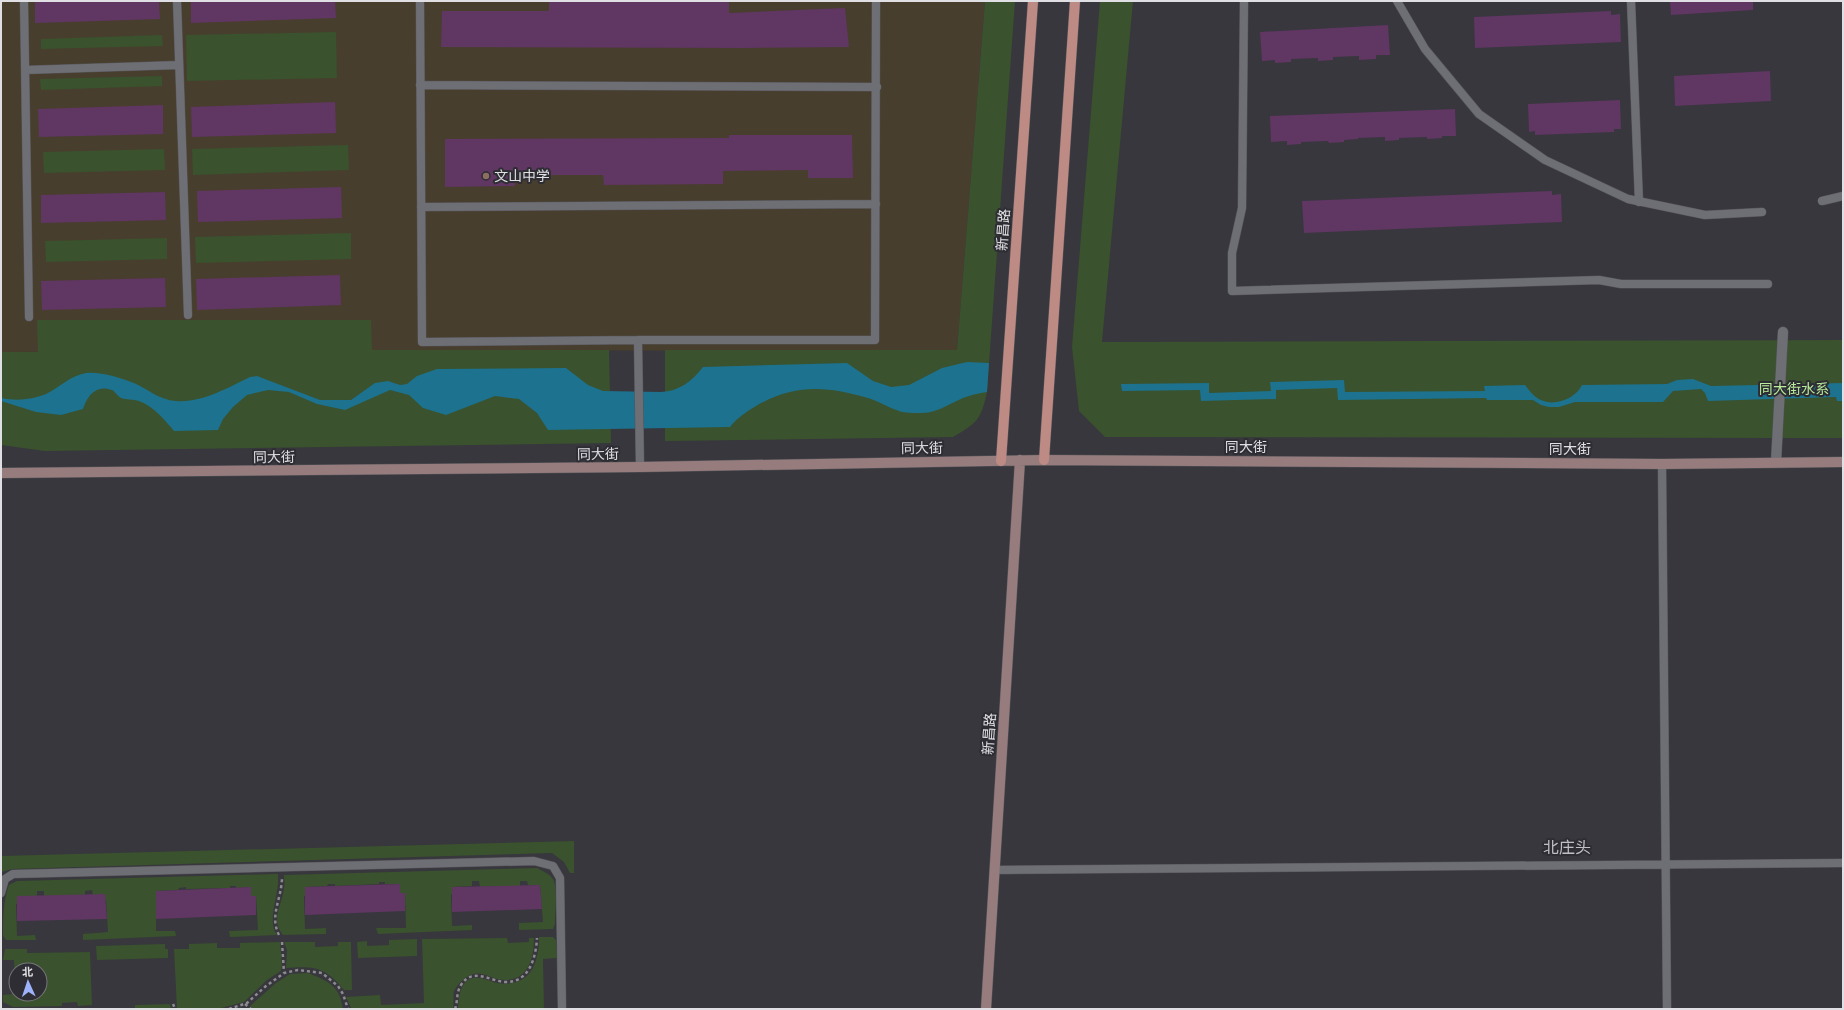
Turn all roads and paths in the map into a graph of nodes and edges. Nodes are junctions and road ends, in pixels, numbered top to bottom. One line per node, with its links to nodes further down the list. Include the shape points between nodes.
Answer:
1 (24, 1): 11 (lane)
2 (177, 1): 10 (lane)
3 (420, 1): 12 (lane)
4 (876, 1): 13 (lane)
5 (1033, 1): 25 (main road, 新昌路)
6 (1075, 1): 27 (main road)
7 (1244, 1): 20 (lane, via 1242,208 1232,253 1232,291 1599,280 1622,284)
8 (1397, 1): 16 (lane, via 1425,49 1479,114 1545,160 1628,200)
9 (1631, 1): 16 (lane)
10 (179, 65): 11 (lane); 21 (lane)
11 (25, 70): 22 (lane)
12 (420, 85): 13 (lane); 18 (lane)
13 (877, 87): 17 (lane)
14 (1843, 196): 15 (lane)
15 (1822, 201)
16 (1639, 202): 19 (lane, via 1705,215)
17 (876, 204): 18 (lane); 24 (lane, via 874,340)
18 (421, 207): 24 (lane, via 422,342)
19 (1762, 212)
20 (1768, 284)
21 (188, 315)
22 (29, 317)
23 (1783, 332): 28 (street)
24 (638, 340): 31 (lane)
25 (1001, 460): 26 (street, 同大街); 31 (street, 同大街)
26 (1020, 460): 27 (street, 同大街); 36 (street, 新昌路)
27 (1044, 460): 30 (street, 同大街)
28 (1776, 462): 29 (street, 同大街); 30 (street, 同大街)
29 (1843, 462)
30 (1662, 464): 34 (lane)
31 (640, 467): 32 (street, 同大街)
32 (1, 473)
33 (1843, 863): 34 (lane)
34 (1666, 865): 36 (lane); 51 (lane)
35 (282, 867): 37 (lane, via 13,874 5,879); 38 (path, via 282,884 274,918 274,926); 49 (lane, via 534,861 553,866 560,878)
36 (995, 870): 50 (street, 新昌路)
37 (1, 893)
38 (279, 935)
39 (537, 938): 48 (path, via 532,966 524,976 506,982 472,976 457,992)
40 (282, 942): 41 (path)
41 (284, 973): 43 (path); 47 (path, via 298,970 322,973 338,986)
42 (173, 1004): 44 (path)
43 (245, 1004): 45 (path); 46 (path)
44 (175, 1009)
45 (229, 1009)
46 (251, 1009)
47 (348, 1009)
48 (455, 1009)
49 (562, 1009)
50 (986, 1009)
51 (1667, 1009)

